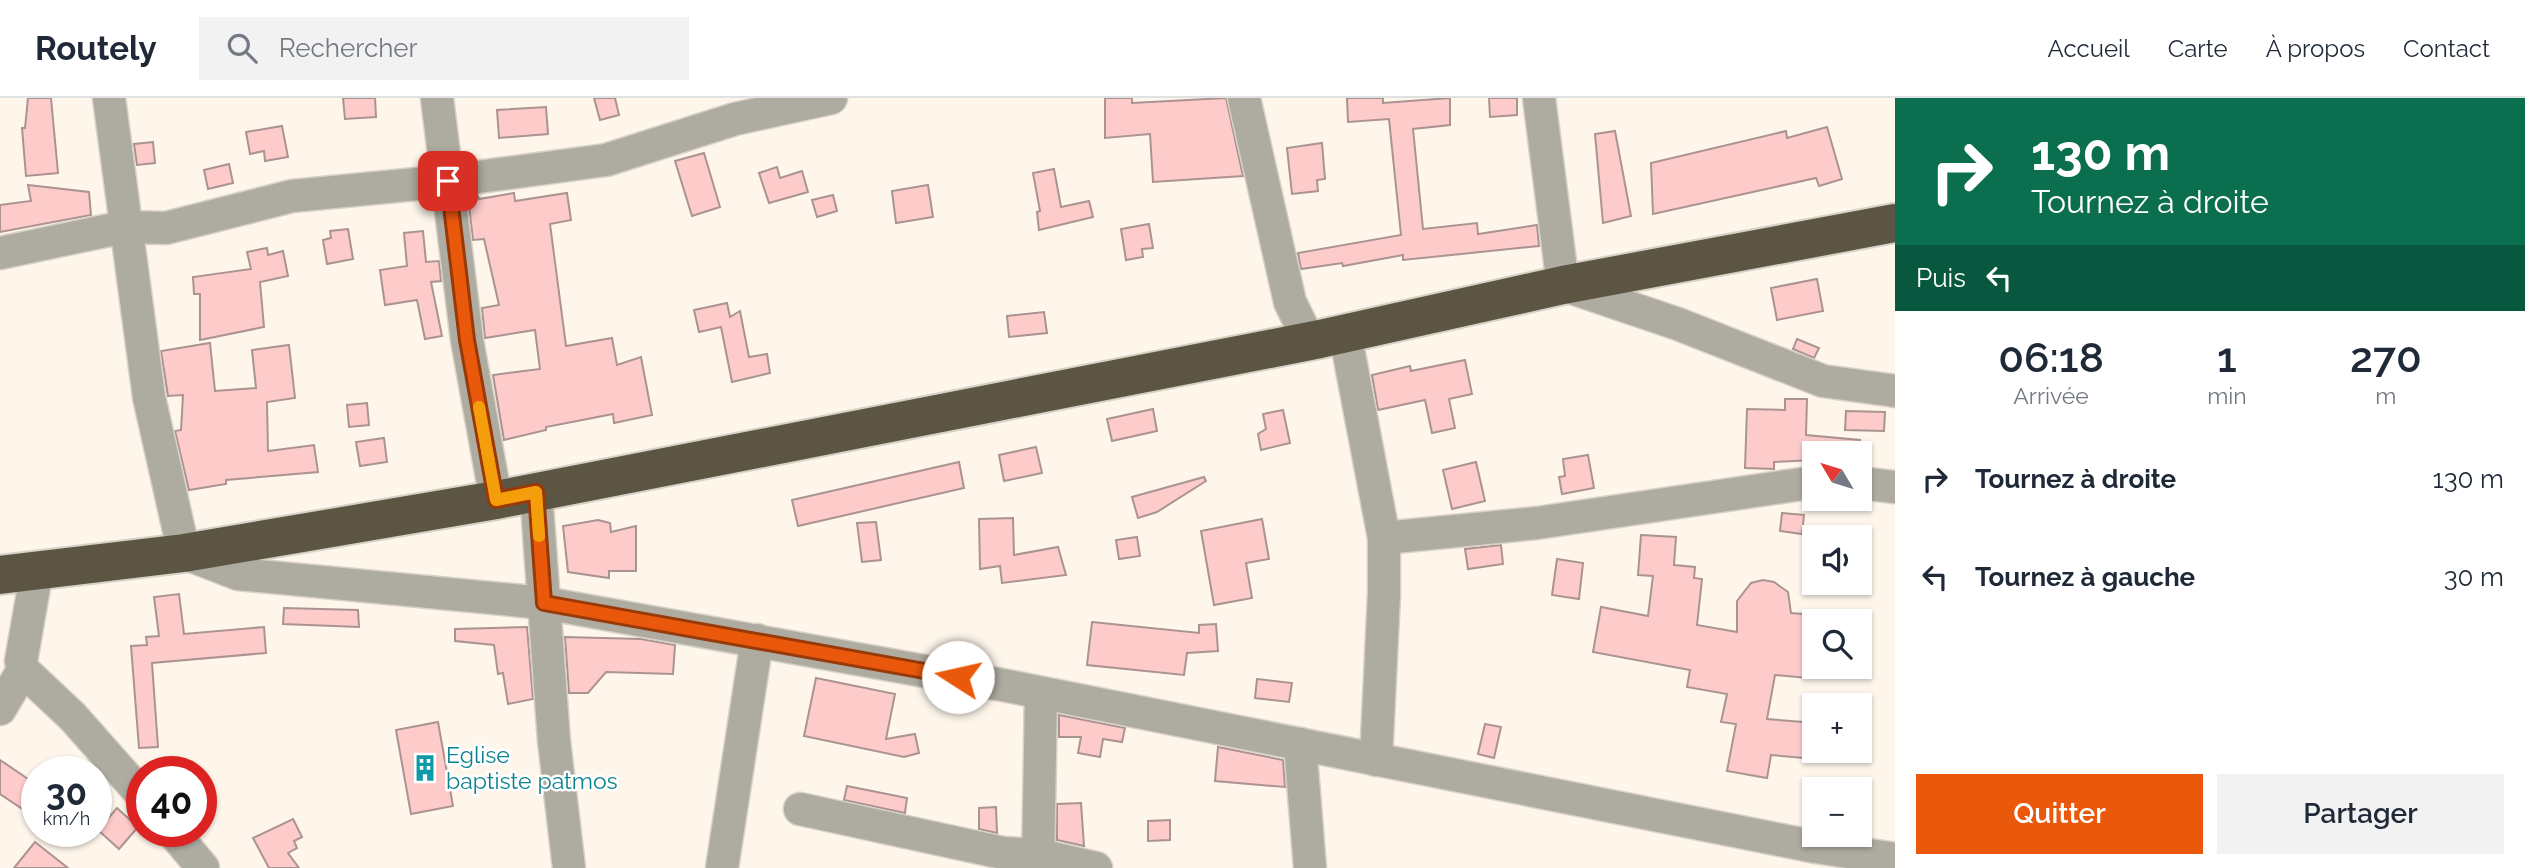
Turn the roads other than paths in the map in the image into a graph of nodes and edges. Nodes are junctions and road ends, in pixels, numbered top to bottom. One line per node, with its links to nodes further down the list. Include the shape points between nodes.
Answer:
1 (109, 98): 8 (street)
2 (437, 98): 6 (street)
3 (831, 98): 6 (street, via 735,119 606,160)
4 (1244, 98): 11 (street, via 1290,302)
5 (1539, 98): 10 (street)
6 (448, 181): 8 (street, via 292,197 166,228); 17 (street, via 467,340)
7 (1895, 223): 10 (highway)
8 (124, 227): 9 (street); 19 (street, via 149,397)
9 (0, 253)
10 (1563, 285): 11 (highway); 12 (street, via 1824,381)
11 (1327, 337): 16 (highway); 18 (street)
12 (1895, 391)
13 (1802, 484): 18 (street, via 1537,523)
14 (1872, 484): 15 (street)
15 (1895, 487)
16 (536, 492): 17 (highway); 22 (street)
17 (496, 500): 19 (highway)
18 (1384, 538): 28 (street)
19 (184, 553): 20 (highway); 22 (street, via 238,574)
20 (37, 570): 21 (highway); 24 (street)
21 (0, 575)
22 (544, 603): 23 (street); 36 (street)
23 (757, 640): 25 (street); 37 (street)
24 (23, 670): 26 (street); 29 (street)
25 (1041, 693): 27 (street); 34 (street)
26 (0, 709)
27 (1300, 744): 28 (street); 39 (street)
28 (1376, 760): 32 (street)
29 (126, 777)
30 (800, 810): 34 (street)
31 (185, 847): 35 (street)
32 (1820, 857): 33 (street)
33 (1895, 859)
34 (1039, 862): 38 (street)
35 (203, 868)
36 (569, 868)
37 (722, 868)
38 (1096, 868)
39 (1310, 868)

